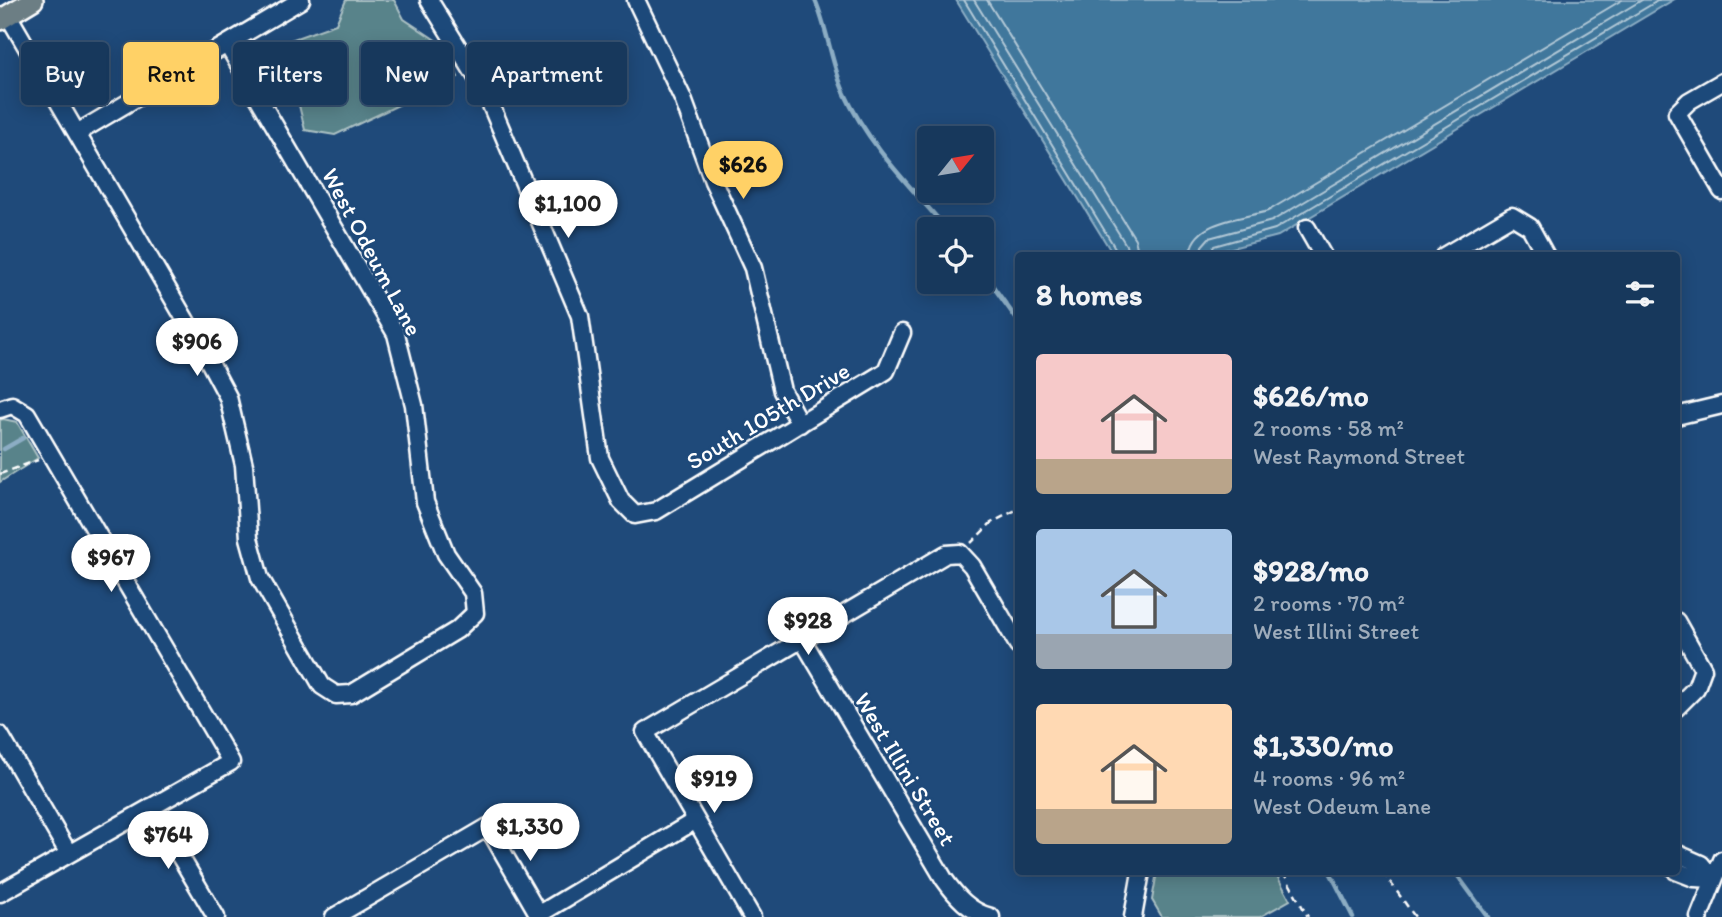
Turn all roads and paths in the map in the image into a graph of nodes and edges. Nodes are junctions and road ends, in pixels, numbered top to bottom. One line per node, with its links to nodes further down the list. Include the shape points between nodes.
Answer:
1 (33, 0): 5 (main road)
2 (429, 0): 18 (street, South 105th Drive, via 485,91 580,316 600,458 621,501 635,515 656,511)
3 (636, 0): 18 (street, via 753,268 782,391)
4 (291, 2): 6 (street)
5 (4, 18): 8 (street)
6 (228, 44): 8 (street); 8 (street, West Odeum Lane, via 396,334 414,405 425,502 446,554 473,593 475,613 457,630 351,694 336,695 322,686 260,578 249,537 244,465 228,397)
7 (1722, 82): 9 (street, via 1677,113)
8 (77, 133)
9 (1722, 191)
10 (1307, 228): 11 (street)
11 (1321, 252)
12 (1451, 252): 13 (street, via 1512,216 1530,227)
13 (1544, 252)
14 (902, 332): 18 (street, South 105th Drive, via 886,371)
15 (1722, 405): 17 (street)
16 (6, 407): 19 (street, via 27,414)
17 (1680, 415)
18 (800, 424)
19 (51, 454): 20 (path); 28 (street, via 231,762)
20 (0, 474)
21 (1015, 511): 22 (path, via 991,523)
22 (960, 553): 24 (street, via 946,554); 25 (street)
23 (1680, 628): 26 (street, via 1703,669 1696,688)
24 (802, 639): 29 (street, via 645,732); 39 (street, West Illini Street, via 944,879 954,893)
25 (1015, 640)
26 (1680, 704)
27 (0, 735): 30 (street)
28 (151, 807): 30 (street); 41 (street)
29 (696, 820): 40 (street); 43 (street)
30 (69, 854): 38 (street)
31 (1680, 855): 37 (street, via 1701,864)
32 (1722, 860): 37 (street)
33 (1680, 873): 37 (street)
34 (1140, 875): 44 (street)
35 (1285, 875): 45 (path)
36 (1385, 875): 46 (path)
37 (1713, 879): 47 (street)
38 (0, 893)
39 (985, 915)
40 (539, 916): 42 (street, via 488,827)
41 (216, 917)
42 (334, 917)
43 (752, 917)
44 (1133, 917)
45 (1308, 917)
46 (1415, 917)
47 (1699, 917)

